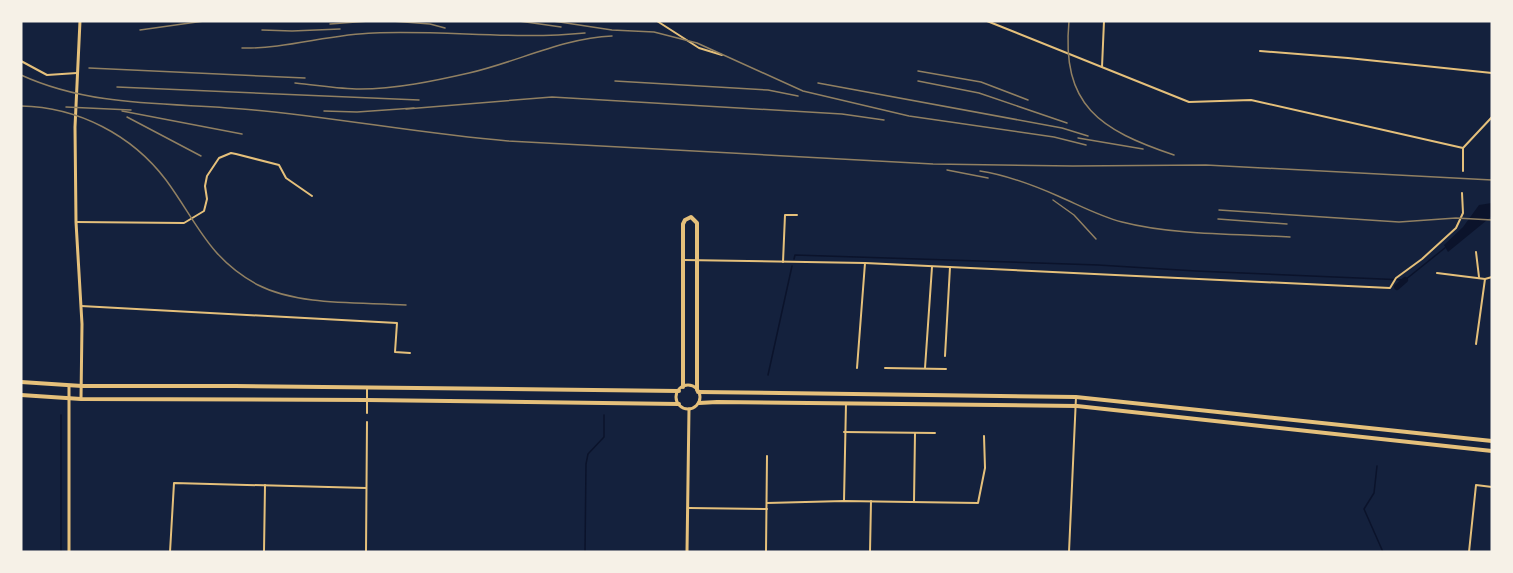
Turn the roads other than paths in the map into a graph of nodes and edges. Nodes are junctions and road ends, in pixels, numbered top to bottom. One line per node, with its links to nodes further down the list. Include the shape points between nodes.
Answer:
1 (80, 21): 9 (street)
2 (657, 21): 6 (street, via 699,48)
3 (987, 21): 8 (street)
4 (1104, 21): 8 (street)
5 (1260, 51): 10 (street)
6 (722, 55)
7 (21, 62): 9 (street, via 47,75)
8 (1102, 67): 12 (street, via 1189,102 1251,100)
9 (77, 73): 17 (street)
10 (1492, 73)
11 (1492, 117): 12 (street)
12 (1463, 148): 13 (street)
13 (1463, 171)
14 (1462, 193): 24 (street, via 1462,215 1456,228 1396,278 1390,288)
15 (312, 196): 17 (street, via 286,178 279,165 231,153 219,158 207,176 204,211 184,223)
16 (797, 215): 21 (street, via 784,215)
17 (76, 222): 29 (street)
18 (1476, 252): 26 (street)
19 (683, 260): 20 (street); 20 (main road, via 683,224 691,217 697,223); 41 (main road)
20 (697, 261): 21 (street); 43 (main road)
21 (783, 263): 22 (street)
22 (865, 263): 23 (street); 33 (street)
23 (932, 266): 24 (street); 35 (street)
24 (950, 267): 32 (street)
25 (1437, 273): 26 (street)
26 (1479, 277): 28 (street)
27 (1492, 278): 28 (street)
28 (1485, 279): 30 (street)
29 (81, 306): 31 (street, via 396,323 395,352); 39 (street)
30 (1476, 344)
31 (410, 353)
32 (945, 356)
33 (857, 368)
34 (885, 368): 35 (street)
35 (925, 368): 36 (street)
36 (946, 369)
37 (21, 382): 38 (main road)
38 (69, 385): 39 (main road); 46 (street)
39 (82, 386): 40 (main road); 47 (street)
40 (367, 387): 42 (main road); 48 (street)
41 (683, 387): 42 (street); 43 (street)
42 (679, 391): 51 (street)
43 (698, 391): 45 (main road); 49 (street)
44 (21, 395): 46 (main road)
45 (1076, 398): 52 (street); 60 (main road)
46 (69, 399): 47 (main road); 72 (street)
47 (81, 399): 48 (main road)
48 (367, 400): 51 (main road); 54 (street)
49 (699, 403): 50 (main road); 53 (street)
50 (846, 403): 52 (main road); 56 (street)
51 (679, 404): 53 (street)
52 (1077, 406): 61 (main road); 79 (street)
53 (688, 409): 70 (street)
54 (367, 413)
55 (367, 422): 65 (street)
56 (844, 432): 57 (street); 66 (street)
57 (915, 433): 58 (street); 68 (street)
58 (935, 434)
59 (984, 436): 68 (street, via 985,468 978,503)
60 (1492, 441)
61 (1492, 451)
62 (767, 456): 69 (street)
63 (265, 485): 65 (street); 73 (street, via 174,483); 74 (street)
64 (1492, 487): 80 (street, via 1476,485)
65 (366, 488): 75 (street)
66 (844, 501): 67 (street); 69 (street)
67 (871, 501): 68 (street); 78 (street)
68 (914, 502)
69 (767, 503): 71 (street)
70 (687, 508): 71 (street); 76 (street)
71 (767, 509): 77 (street)
72 (69, 552)
73 (170, 552)
74 (264, 552)
75 (366, 552)
76 (687, 552)
77 (766, 552)
78 (870, 552)
79 (1069, 552)
80 (1469, 552)

